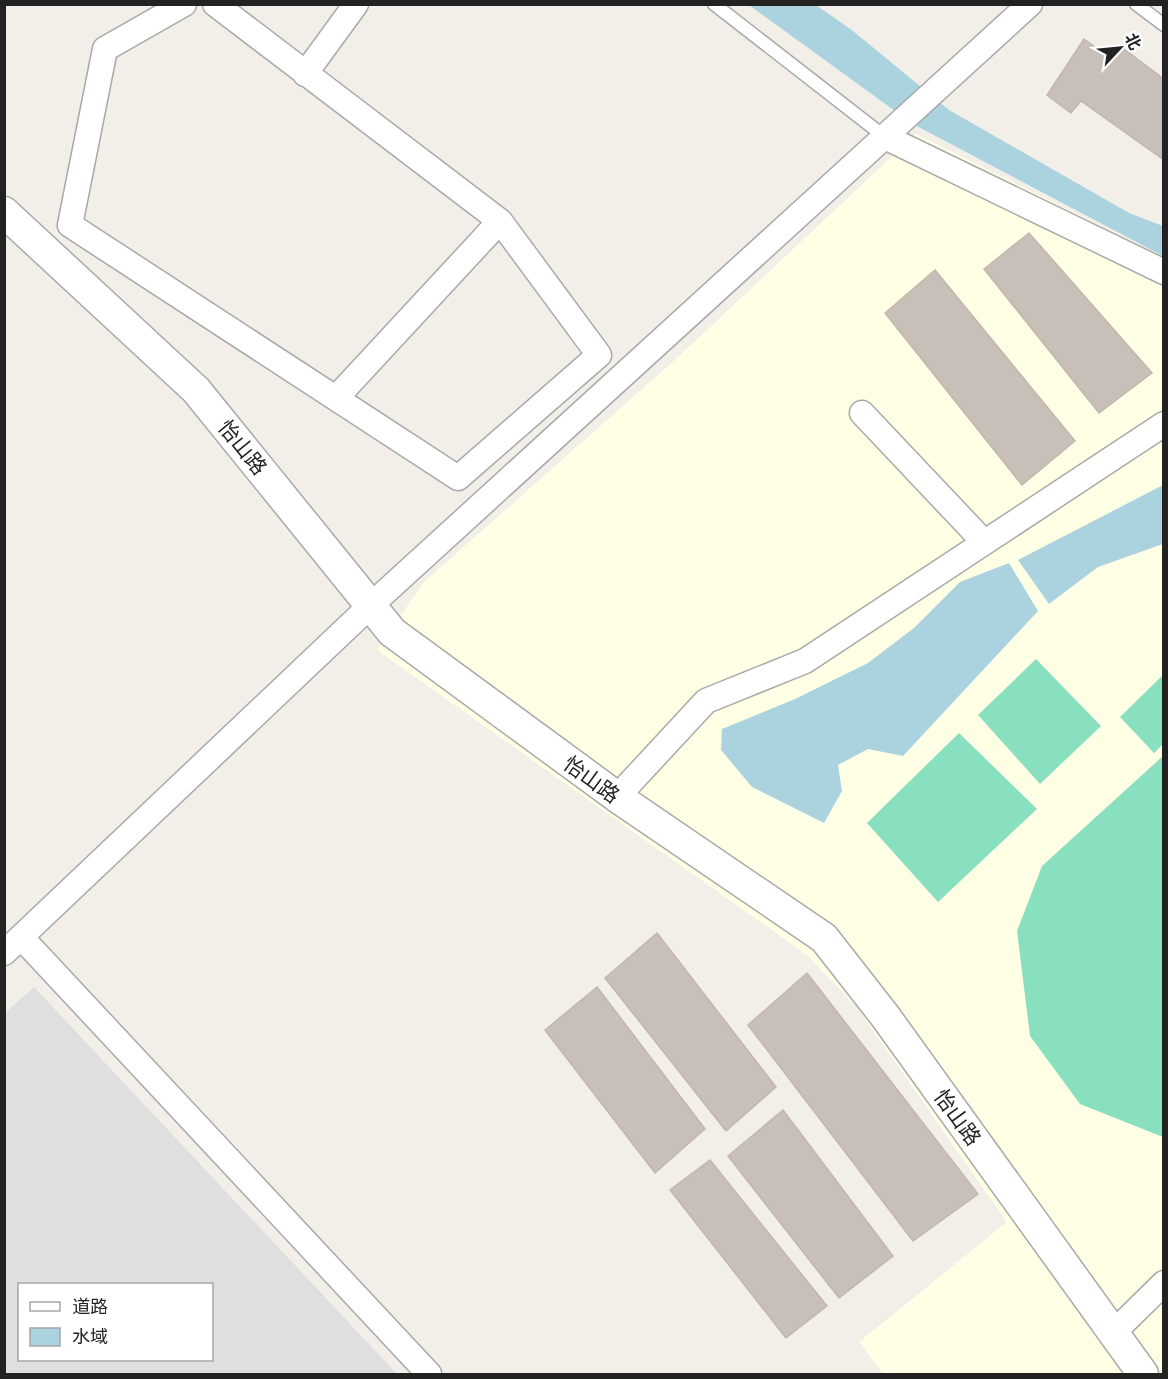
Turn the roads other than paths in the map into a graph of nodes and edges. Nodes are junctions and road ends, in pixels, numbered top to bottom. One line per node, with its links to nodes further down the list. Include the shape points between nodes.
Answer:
1 (184, 4): 13 (street, via 105,49 70,225)
2 (215, 4): 8 (street)
3 (356, 4): 8 (street)
4 (714, 4): 9 (lane)
5 (1030, 4): 9 (street)
6 (1136, 4): 7 (lane)
7 (1164, 25)
8 (305, 74): 11 (street)
9 (891, 131): 12 (street); 17 (street)
10 (4, 212): 17 (street, 怡山路, via 196,390)
11 (500, 221): 13 (street); 13 (street, via 598,355 458,478)
12 (1164, 272)
13 (336, 398)
14 (861, 413): 16 (street)
15 (1164, 424): 16 (street)
16 (984, 542): 18 (street, via 805,661 706,701)
17 (370, 606): 18 (street, 怡山路, via 392,632); 19 (street)
18 (617, 797): 21 (street, 怡山路, via 824,938)
19 (13, 945): 22 (street)
20 (1164, 1283): 21 (street)
21 (1114, 1332): 23 (street, 怡山路)
22 (429, 1374)
23 (1143, 1374)

